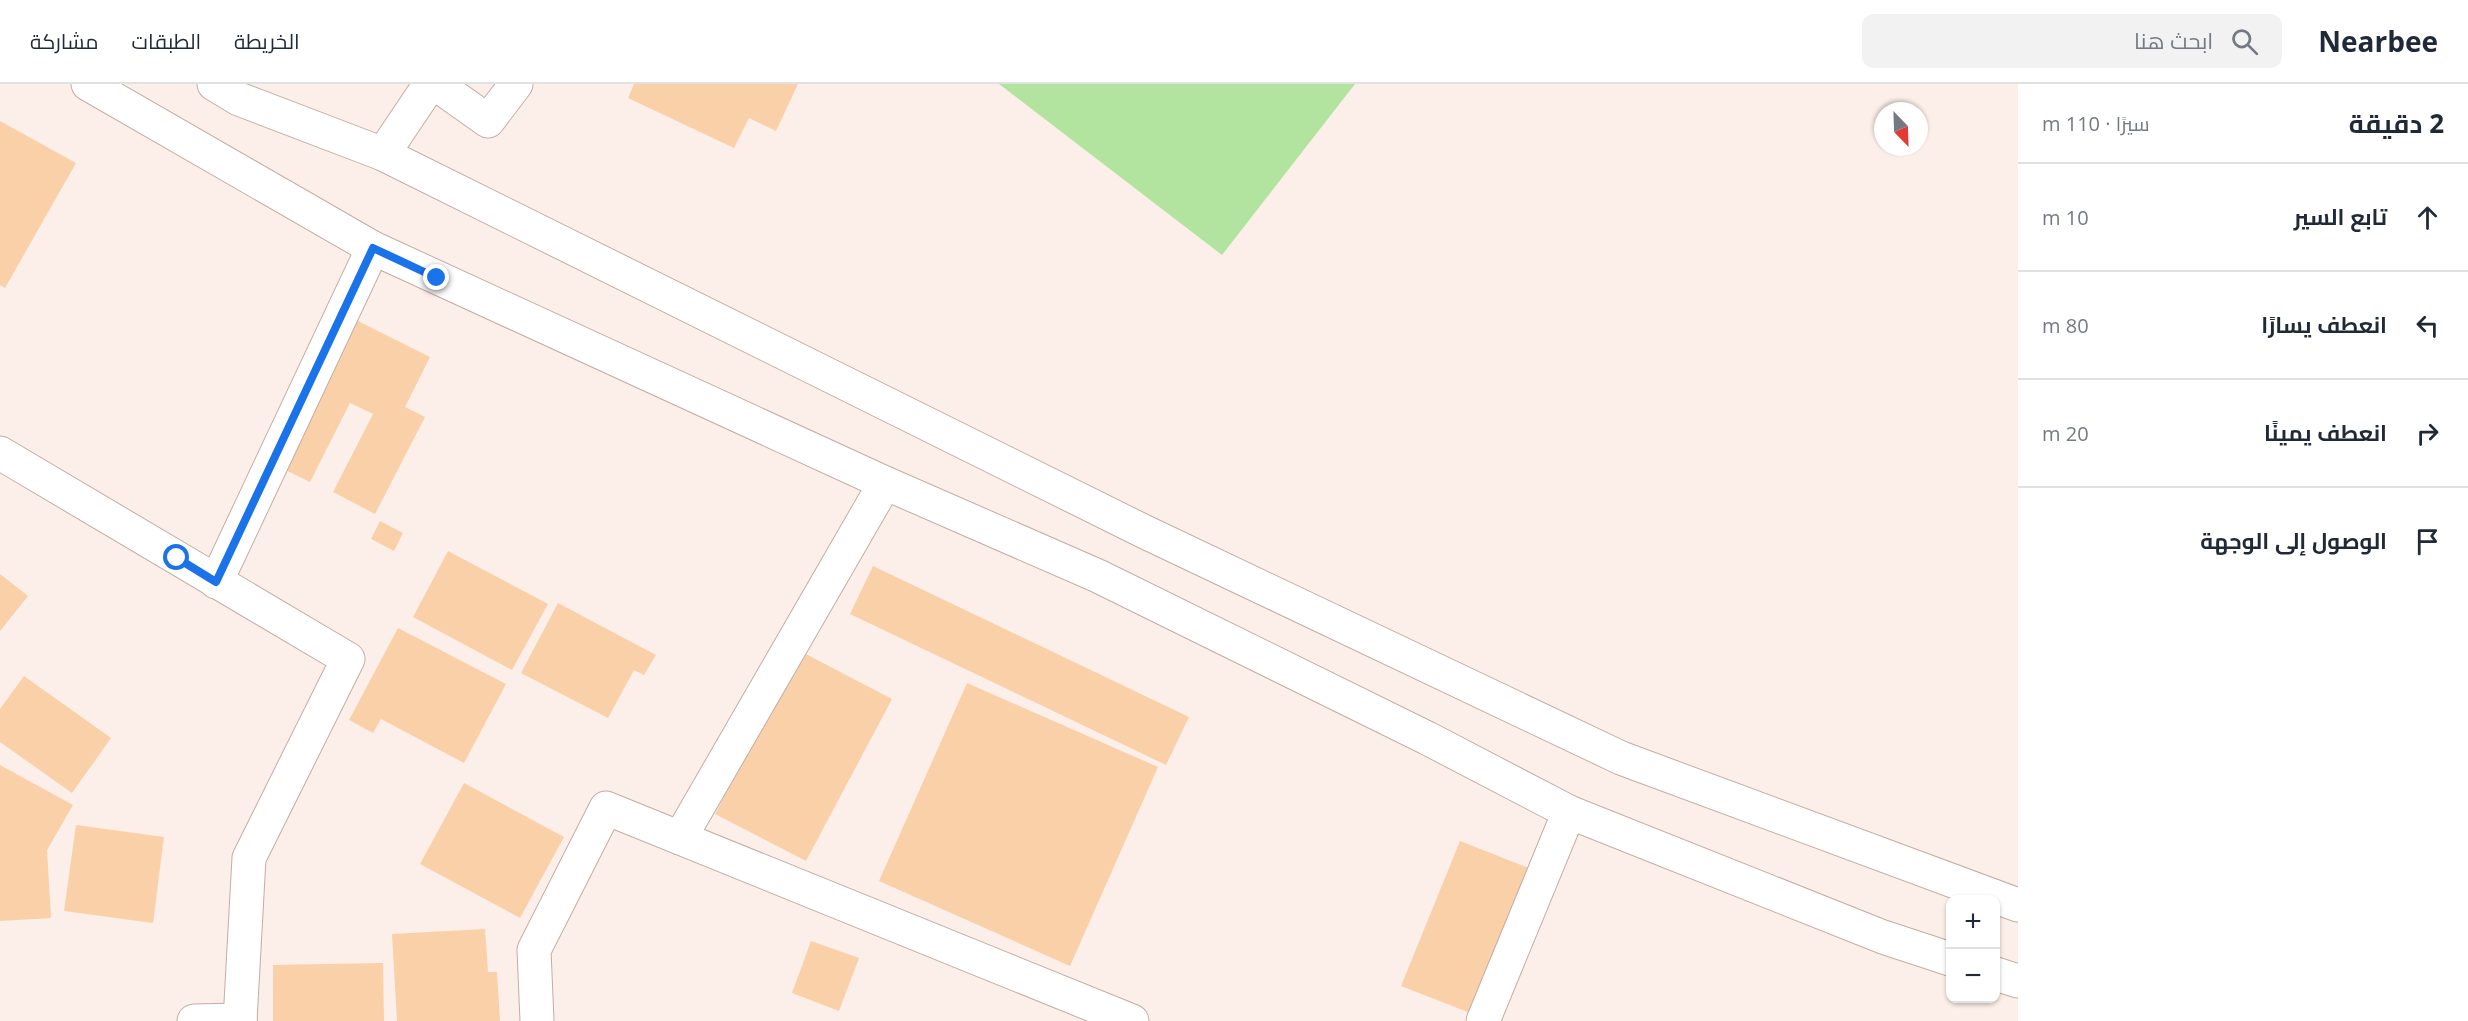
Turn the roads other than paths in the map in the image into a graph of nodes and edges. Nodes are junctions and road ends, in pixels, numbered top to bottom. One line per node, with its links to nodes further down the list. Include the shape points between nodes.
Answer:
1 (88, 84): 7 (main road)
2 (214, 84): 6 (main road, via 239,99)
3 (430, 84): 6 (main road)
4 (436, 84): 5 (main road, via 488,121)
5 (516, 84)
6 (383, 154): 13 (main road, via 1143,531 1621,758)
7 (373, 248): 9 (main road); 10 (main road)
8 (0, 453): 10 (main road)
9 (885, 483): 11 (main road, via 1098,576); 12 (main road)
10 (216, 582): 18 (main road, via 348,659 249,858)
11 (1569, 812): 14 (main road, via 1883,937); 21 (main road)
12 (680, 838): 19 (main road, via 606,808 534,950); 20 (main road)
13 (2018, 905)
14 (1946, 958)
15 (2000, 976): 16 (main road)
16 (2018, 981)
17 (194, 1021): 18 (main road)
18 (240, 1021)
19 (537, 1021)
20 (1132, 1021)
21 (1483, 1021)

